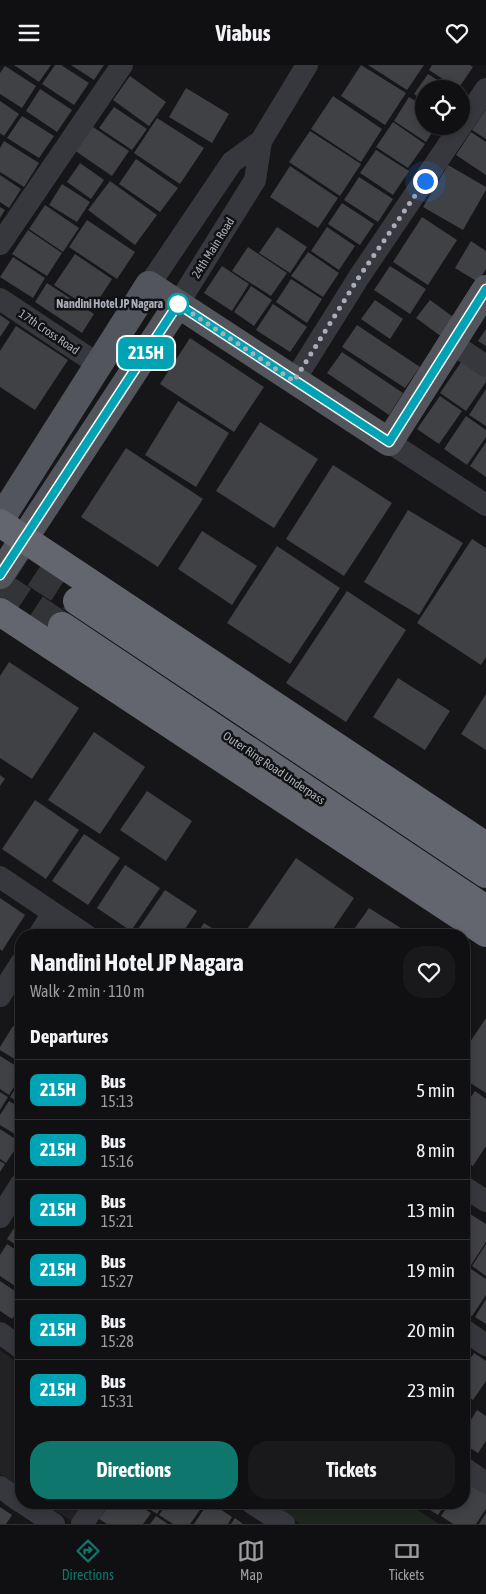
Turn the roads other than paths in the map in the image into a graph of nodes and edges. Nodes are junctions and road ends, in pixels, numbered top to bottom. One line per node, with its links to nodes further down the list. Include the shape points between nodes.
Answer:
1 (122, 65): 7 (street)
2 (307, 65): 6 (street, 24th Main Road)
3 (486, 89): 4 (street)
4 (470, 113)
5 (455, 135): 15 (street, via 359,277)
6 (261, 141): 8 (street, 24th Main Road, via 232,163); 11 (street, 24th Main Road, via 255,180)
7 (0, 244)
8 (150, 285): 11 (main road); 13 (main road, 24th Main Road)
9 (486, 289): 12 (main road)
10 (0, 299): 13 (street, 17th Cross Road)
11 (178, 304): 15 (main road); 19 (main road, 24th Main Road)
12 (453, 344): 14 (street); 16 (main road)
13 (99, 365): 18 (main road, 24th Main Road)
14 (486, 366)
15 (294, 381): 16 (main road)
16 (389, 442): 17 (street)
17 (486, 505)
18 (0, 522): 19 (highway)
19 (24, 539): 20 (main road, 24th Main Road); 24 (highway)
20 (0, 575)
21 (77, 601): 25 (highway)
22 (0, 612): 31 (highway)
23 (62, 626): 27 (highway, Outer Ring Road Underpass)
24 (486, 846)
25 (486, 874)
26 (0, 877): 28 (street)
27 (486, 909)
28 (53, 913): 29 (street); 30 (street)
29 (43, 929)
30 (77, 929)
31 (486, 933)
32 (15, 972): 33 (street)
33 (0, 996)
34 (470, 1191): 36 (street)
35 (15, 1193): 37 (street)
36 (486, 1201)
37 (0, 1217)
38 (0, 1333): 40 (street)
39 (470, 1334): 41 (street)
40 (15, 1344)
41 (486, 1345)
42 (470, 1473): 43 (street)
43 (486, 1483)
44 (0, 1487): 45 (street)
45 (15, 1497)
46 (32, 1509): 49 (street)
47 (93, 1509): 50 (street)
48 (261, 1509): 51 (street)
49 (54, 1524)
50 (82, 1524)
51 (284, 1524)

